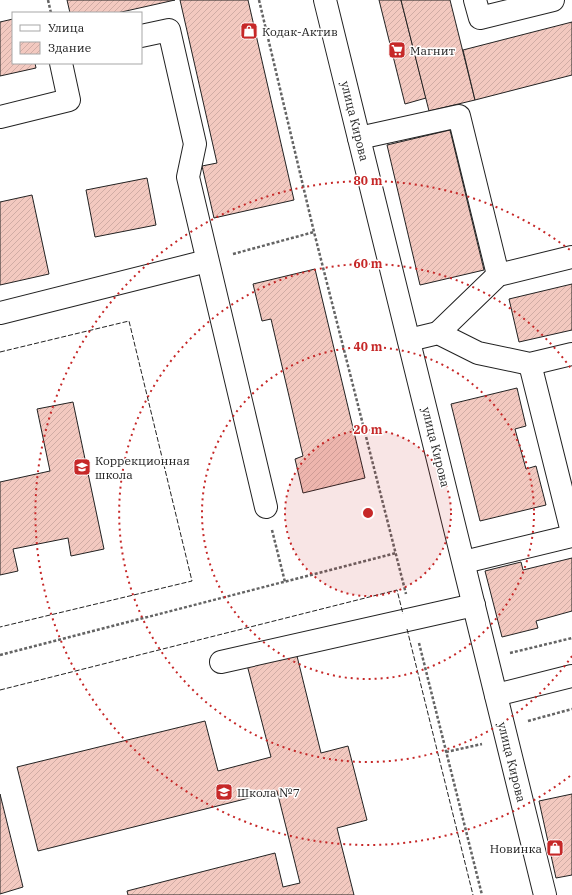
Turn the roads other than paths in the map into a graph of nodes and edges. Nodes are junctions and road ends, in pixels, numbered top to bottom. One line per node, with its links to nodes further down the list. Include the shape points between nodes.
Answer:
1 (325, 0): 7 (street, улица Кирова)
2 (475, 0): 3 (street, via 480,18)
3 (553, 0)
4 (142, 36): 9 (street, via 168,30 195,144 188,177)
5 (61, 64): 6 (street, via 69,100)
6 (0, 117)
7 (359, 138): 10 (street, via 459,116); 13 (street, улица Кирова)
8 (572, 257): 10 (street)
9 (207, 261): 11 (street); 16 (street)
10 (498, 275): 12 (street)
11 (0, 313)
12 (438, 333): 13 (street); 15 (street, via 478,353)
13 (409, 340): 19 (street, улица Кирова)
14 (572, 354): 15 (street)
15 (530, 364): 17 (street)
16 (266, 506)
17 (572, 532)
18 (572, 536): 19 (street)
19 (464, 562): 20 (street, улица Кирова)
20 (474, 605): 21 (street); 23 (street, улица Кирова)
21 (221, 662)
22 (572, 676): 23 (street)
23 (496, 695): 24 (street, улица Кирова)
24 (545, 895)

